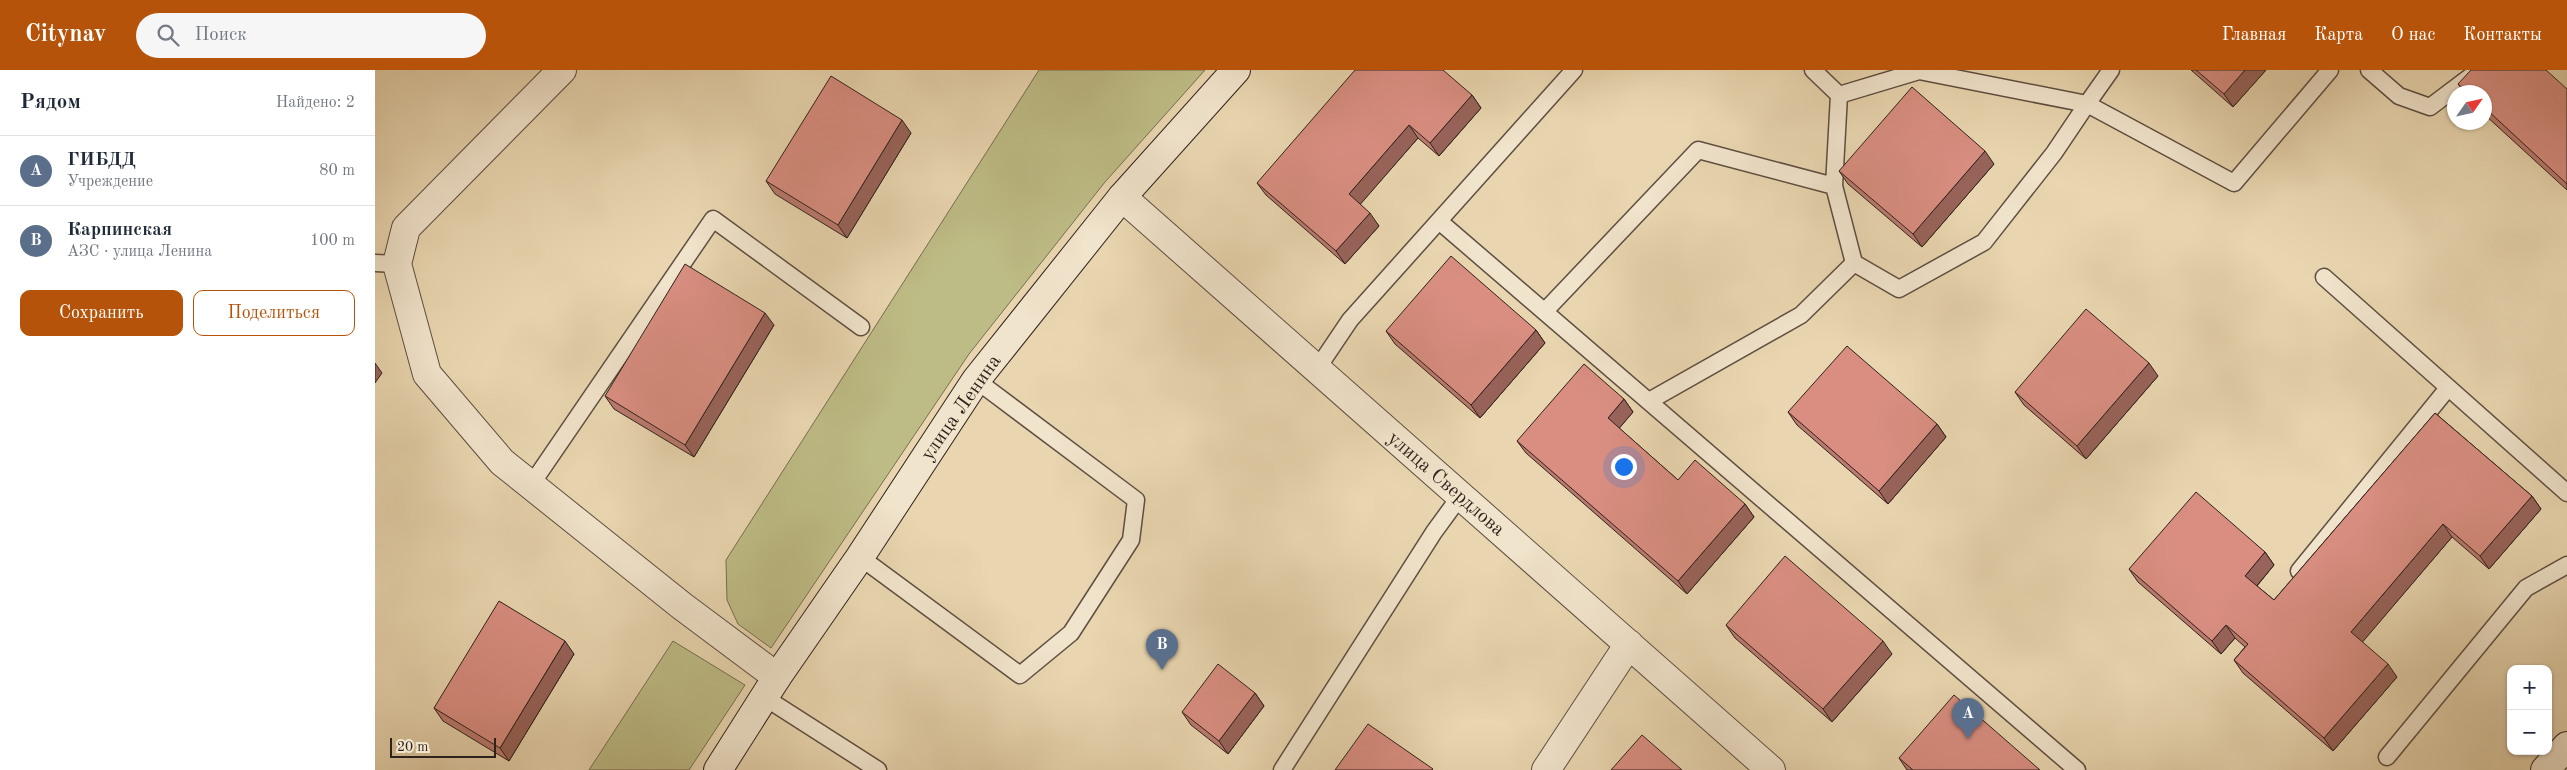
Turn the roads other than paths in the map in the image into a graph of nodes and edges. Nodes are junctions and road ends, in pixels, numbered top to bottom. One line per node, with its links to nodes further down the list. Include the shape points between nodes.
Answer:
1 (562, 70): 15 (street, via 406,228)
2 (1236, 70): 12 (street, улица Ленина)
3 (1574, 70): 13 (lane)
4 (1813, 70): 9 (lane)
5 (2111, 70): 10 (lane)
6 (2331, 70): 10 (lane, via 2234,183)
7 (2369, 70): 8 (lane, via 2399,96 2430,107)
8 (2479, 70)
9 (1839, 95): 10 (lane, via 1919,71); 11 (lane)
10 (2087, 104): 14 (lane, via 2054,153 1984,242 1899,289)
11 (1834, 186): 14 (lane); 17 (lane, via 1698,150)
12 (1122, 197): 19 (street, улица Свердлова); 20 (street, улица Ленина)
13 (1439, 221): 17 (lane); 19 (lane, via 1350,320)
14 (1854, 263): 22 (lane, via 1801,315)
15 (386, 264): 23 (street, via 427,374 502,462)
16 (2324, 277): 21 (lane)
17 (1545, 311): 22 (lane)
18 (861, 327): 23 (lane, via 713,219)
19 (1317, 369): 25 (street, улица Свердлова)
20 (976, 380): 26 (street, улица Ленина); 26 (lane, via 1136,500 1131,540 1071,633 1020,675)
21 (2448, 388): 24 (lane); 28 (lane)
22 (1649, 401): 38 (lane)
23 (531, 485): 30 (street, via 682,606)
24 (2567, 493)
25 (1461, 495): 29 (street, улица Свердлова); 35 (lane)
26 (860, 557): 30 (street, улица Ленина)
27 (2567, 566): 32 (lane, via 2526,588)
28 (2299, 571)
29 (1629, 644): 36 (street); 37 (street, улица Свердлова)
30 (770, 687): 33 (street, улица Ленина); 34 (lane)
31 (2567, 746): 39 (street)
32 (2387, 757)
33 (718, 770)
34 (878, 770)
35 (1282, 770)
36 (1546, 770)
37 (1771, 770)
38 (2077, 770)
39 (2545, 770)

